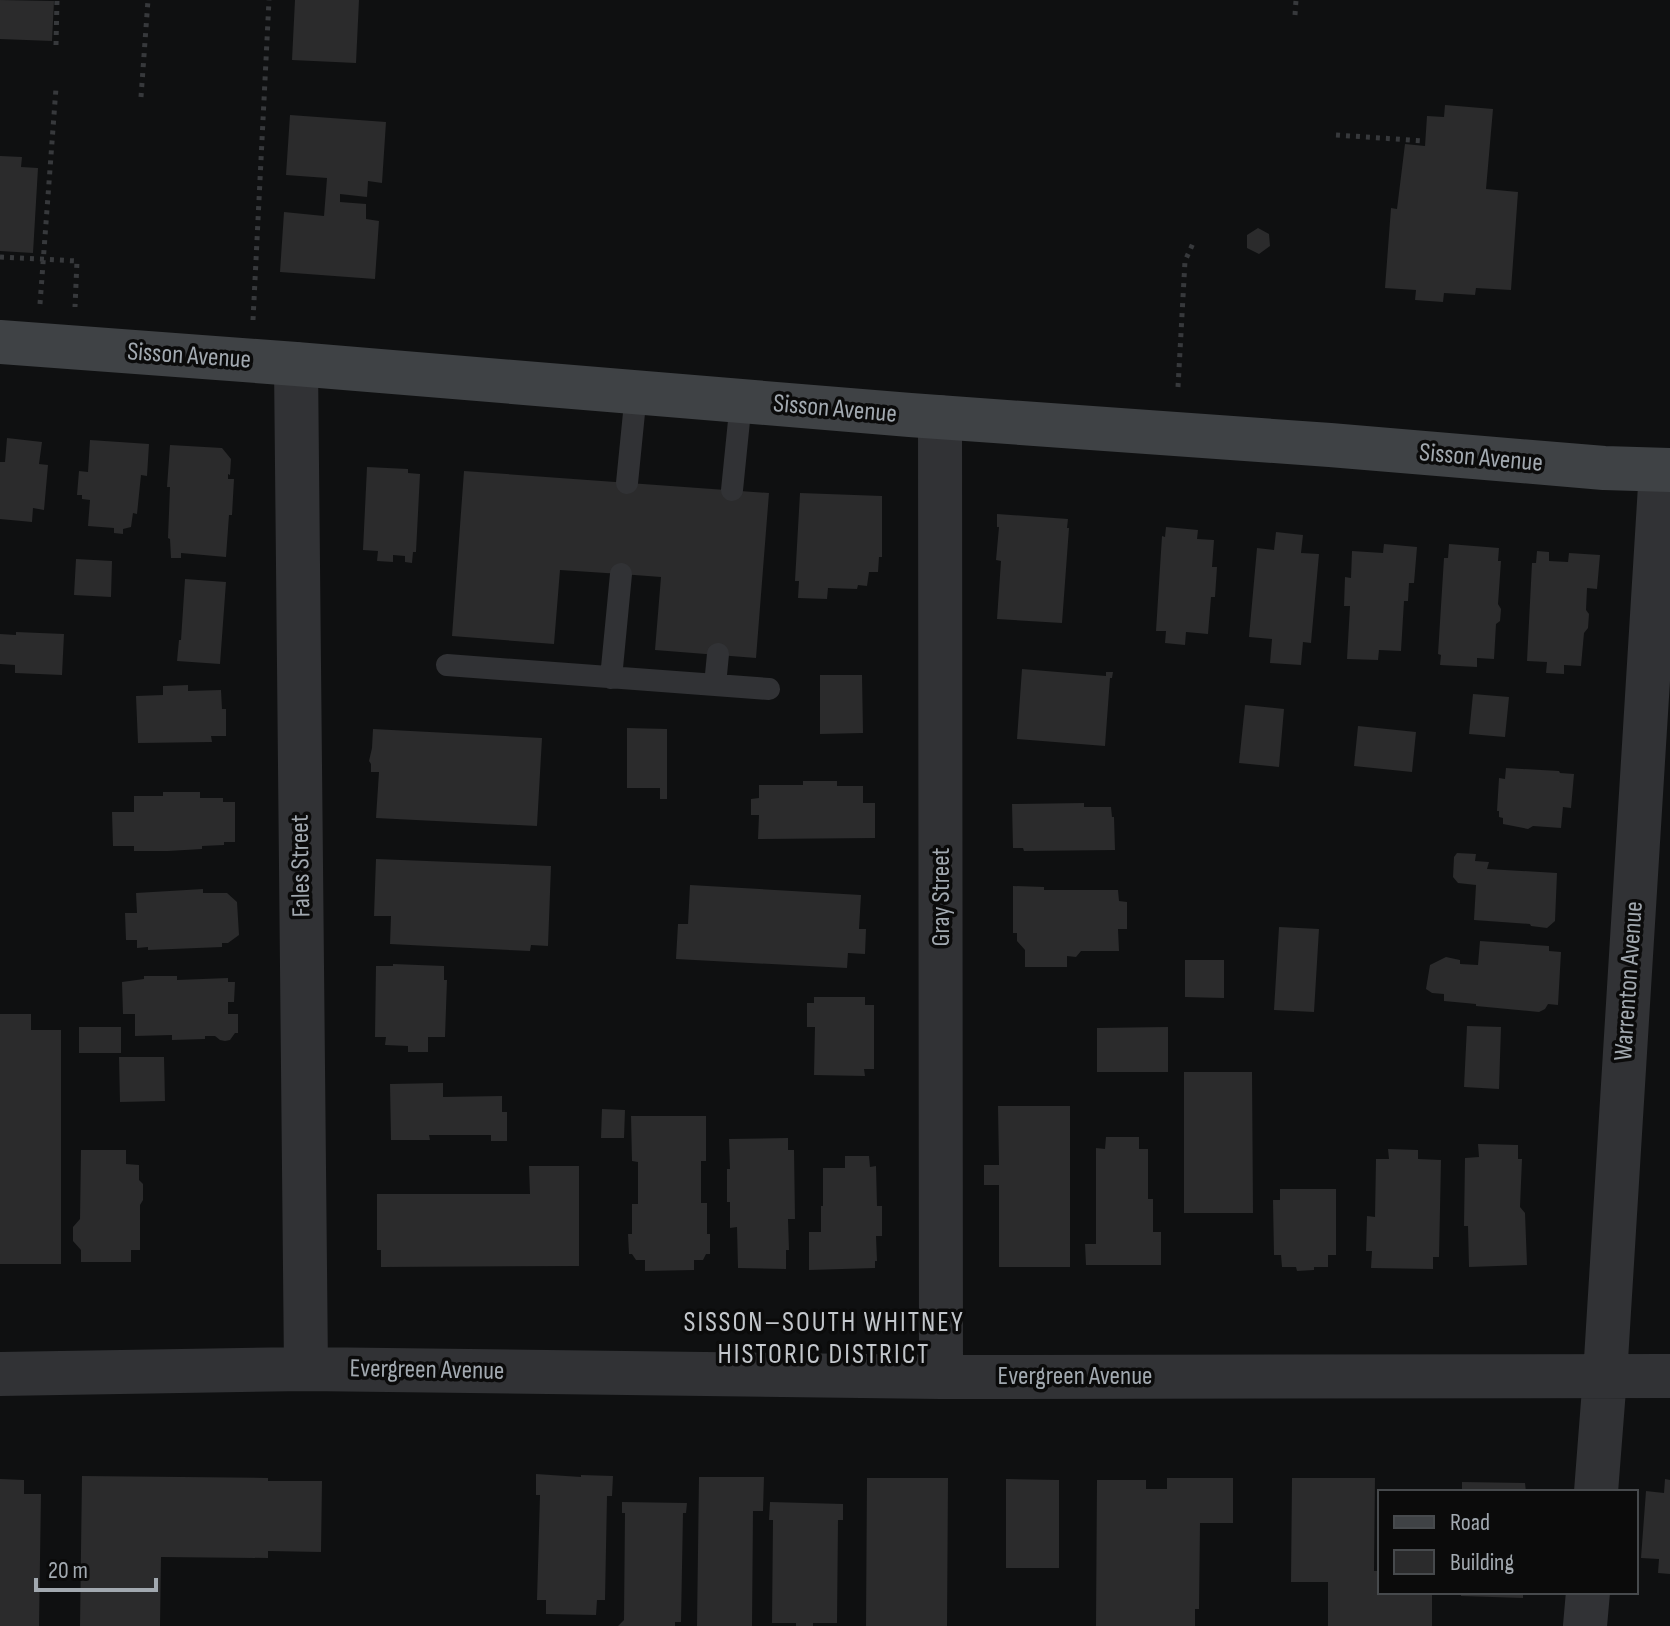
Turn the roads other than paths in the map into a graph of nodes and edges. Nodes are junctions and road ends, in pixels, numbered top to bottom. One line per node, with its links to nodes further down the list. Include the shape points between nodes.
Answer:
1 (0, 342): 2 (main road, Sisson Avenue)
2 (296, 364): 3 (main road, Sisson Avenue); 15 (street, Fales Street)
3 (636, 393): 4 (main road, Sisson Avenue); 7 (lane)
4 (741, 401): 5 (main road, Sisson Avenue); 8 (lane)
5 (940, 417): 6 (main road, Sisson Avenue); 19 (street, Gray Street)
6 (1665, 470): 17 (street, Warrenton Avenue)
7 (627, 483)
8 (732, 490)
9 (621, 574): 12 (lane)
10 (718, 654): 13 (lane)
11 (447, 665): 12 (lane)
12 (611, 678): 13 (lane)
13 (715, 685): 14 (lane)
14 (769, 689)
15 (306, 1369): 16 (street, Evergreen Avenue); 19 (street, Evergreen Avenue)
16 (0, 1374)
17 (1605, 1376): 18 (street, Evergreen Avenue); 19 (street, Evergreen Avenue); 20 (street, Warrenton Avenue)
18 (1670, 1376)
19 (941, 1377)
20 (1596, 1490)
21 (1588, 1594): 22 (street)
22 (1585, 1626)

